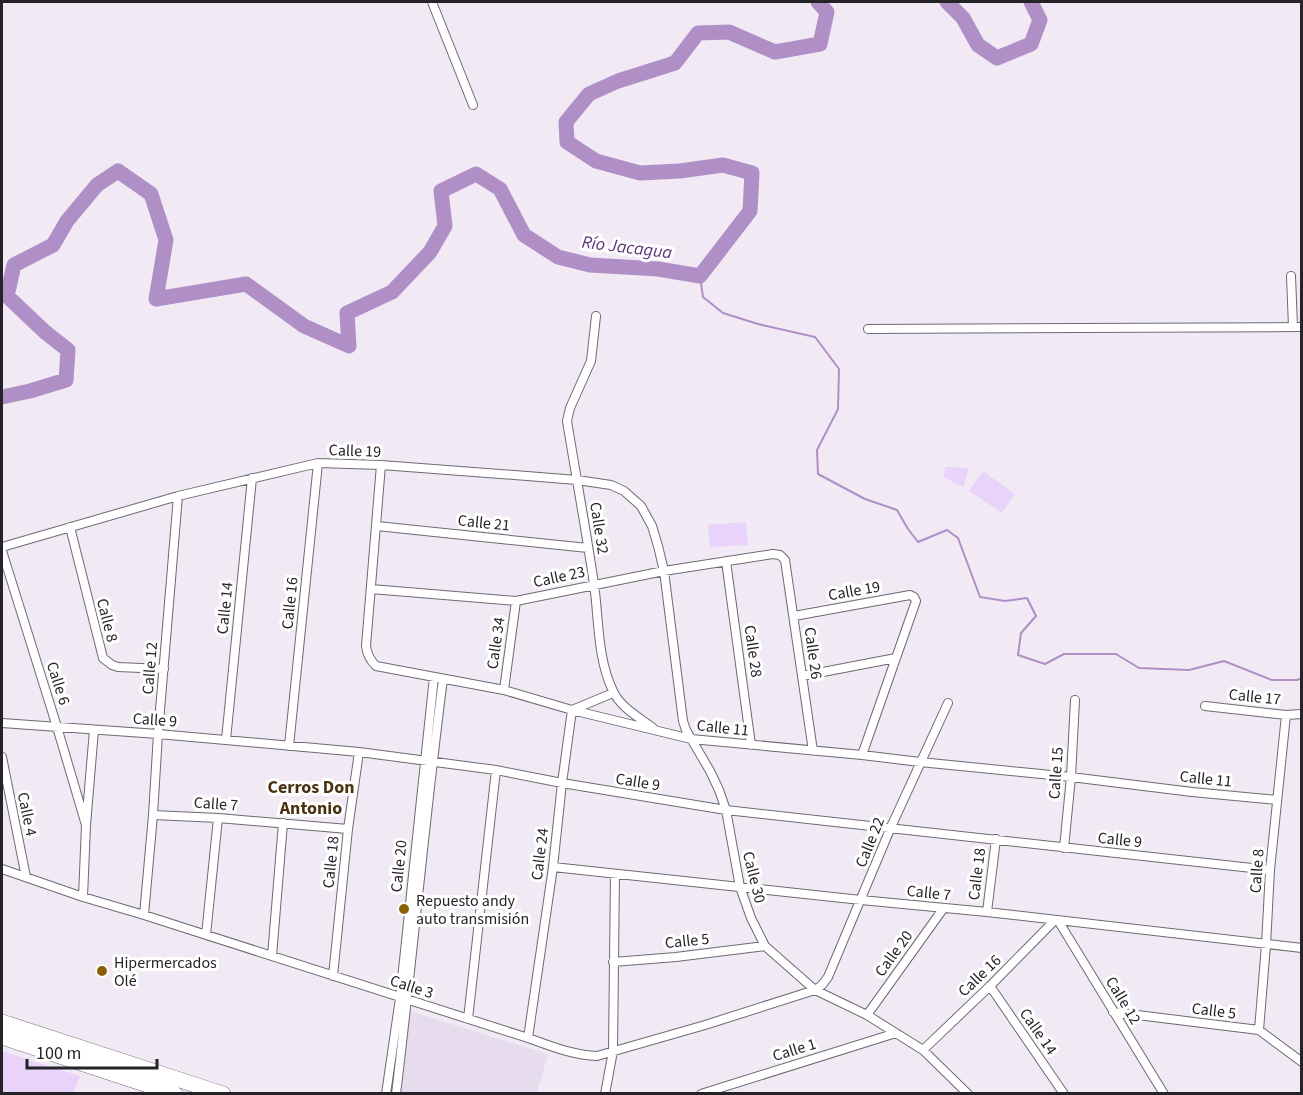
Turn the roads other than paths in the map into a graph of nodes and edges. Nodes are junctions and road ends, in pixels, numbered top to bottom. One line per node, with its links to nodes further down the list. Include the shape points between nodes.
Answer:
1 (432, 2): 2 (street)
2 (473, 105)
3 (1291, 276): 5 (street)
4 (596, 316): 10 (street, Calle 32, via 591,361 567,422)
5 (1297, 327): 6 (street)
6 (868, 328)
7 (318, 463): 8 (street, Calle 19); 9 (street, Calle 19); 43 (street, Calle 16)
8 (381, 465): 10 (street, Calle 19); 12 (street, Calle 11)
9 (252, 478): 11 (street, Calle 19); 41 (street, Calle 14)
10 (577, 480): 14 (street, Calle 32); 18 (street, Calle 19, via 611,485 640,506 652,526)
11 (178, 496): 13 (street, Calle 19); 24 (street, Calle 12)
12 (376, 526): 14 (street, Calle 21); 20 (street, Calle 11)
13 (70, 527): 15 (street, Calle 19); 24 (street, Calle 8, via 103,658 118,667)
14 (588, 548): 19 (street, Calle 32)
15 (2, 549): 36 (street, Calle 6)
16 (785, 560): 17 (street, Calle 23, via 773,554); 22 (street, Calle 26)
17 (726, 561): 18 (street, Calle 23); 42 (street, Calle 28)
18 (664, 571): 19 (street, Calle 23); 40 (street, Calle 30, via 683,721)
19 (594, 584): 21 (street, Calle 23); 28 (street, Calle 32, via 601,649)
20 (371, 589): 21 (street, Calle 23); 26 (street, Calle 11, via 366,646 370,660 376,666)
21 (516, 601): 27 (street, Calle 34)
22 (794, 616): 23 (street, Calle 19, via 910,595 916,601); 25 (street, Calle 26)
23 (896, 658): 25 (street); 46 (street)
24 (164, 669): 39 (street, Calle 12)
25 (802, 676): 44 (street, Calle 26)
26 (439, 678): 27 (street, Calle 11); 48 (street, Calle 20)
27 (504, 690): 32 (street, Calle 11)
28 (613, 693): 32 (street); 38 (street, Calle 32)
29 (1075, 700): 51 (street, Calle 15)
30 (948, 703): 49 (street, Calle 22)
31 (1205, 706): 34 (street, Calle 17)
32 (572, 710): 38 (street, Calle 11); 52 (street, Calle 24)
33 (1302, 714): 34 (street, Calle 17)
34 (1286, 715): 53 (street, Calle 8)
35 (2, 723): 36 (street, Calle 9)
36 (57, 727): 37 (street, Calle 9); 58 (street, Calle 6)
37 (94, 730): 39 (street, Calle 9); 58 (street)
38 (656, 730): 40 (street, Calle 11)
39 (158, 734): 41 (street, Calle 9); 55 (street, Calle 12)
40 (691, 739): 42 (street, Calle 11); 54 (street, Calle 30)
41 (226, 740): 43 (street, Calle 9)
42 (751, 745): 44 (street, Calle 11)
43 (289, 746): 45 (street, Calle 9)
44 (813, 751): 46 (street, Calle 11)
45 (359, 752): 48 (street, Calle 9); 60 (street, Calle 18)
46 (862, 755): 49 (street, Calle 11)
47 (2, 757): 67 (street, Calle 4)
48 (428, 761): 50 (street, Calle 9); 84 (street, Calle 20)
49 (920, 762): 51 (street, Calle 11); 59 (street, Calle 22)
50 (496, 770): 52 (street, Calle 9); 87 (street)
51 (1071, 777): 53 (street, Calle 11); 62 (street, Calle 15)
52 (562, 783): 54 (street, Calle 9); 63 (street, Calle 24)
53 (1277, 800): 65 (street, Calle 8)
54 (726, 810): 59 (street, Calle 9); 68 (street, Calle 30)
55 (153, 815): 56 (street, Calle 7); 73 (street, Calle 12)
56 (218, 818): 57 (street, Calle 7); 75 (street)
57 (283, 824): 60 (street, Calle 7); 79 (street)
58 (86, 825): 69 (street)
59 (891, 827): 61 (street, Calle 9); 70 (street, Calle 22)
60 (348, 830): 81 (street, Calle 18)
61 (996, 839): 62 (street, Calle 9); 72 (street, Calle 18)
62 (1064, 848): 65 (street, Calle 9)
63 (553, 867): 66 (street, Calle 7); 92 (street, Calle 24)
64 (2, 869): 67 (street, Calle 3)
65 (1270, 870): 76 (street, Calle 8)
66 (615, 874): 68 (street, Calle 7); 80 (street)
67 (26, 877): 69 (street, Calle 3)
68 (740, 887): 70 (street, Calle 7); 77 (street, Calle 30)
69 (83, 897): 73 (street, Calle 3)
70 (861, 900): 71 (street, Calle 7); 83 (street, Calle 22, via 828,977)
71 (943, 909): 72 (street, Calle 7); 86 (street, Calle 20)
72 (987, 912): 74 (street, Calle 7)
73 (144, 915): 75 (street, Calle 3)
74 (1057, 921): 76 (street, Calle 7); 82 (street, Calle 16); 85 (street, Calle 12)
75 (206, 935): 79 (street, Calle 3)
76 (1266, 945): 78 (street, Calle 7); 89 (street, Calle 8)
77 (765, 946): 80 (street, Calle 5); 83 (street, Calle 30)
78 (1302, 948)
79 (272, 956): 81 (street, Calle 3)
80 (613, 962): 94 (street)
81 (333, 976): 84 (street, Calle 3)
82 (990, 986): 93 (street, Calle 16); 103 (street, Calle 14)
83 (815, 990): 86 (street, Calle 30); 94 (street, Calle 3)
84 (404, 999): 87 (street, Calle 3); 98 (street, Calle 20); 99 (street, Calle 20)
85 (1113, 1012): 89 (street, Calle 5); 104 (street, Calle 12)
86 (867, 1015): 90 (street, Calle 30)
87 (468, 1019): 92 (street, Calle 3)
88 (2, 1022): 97 (highway)
89 (1259, 1030): 95 (street, Calle 5)
90 (896, 1033): 93 (street, Calle 30); 101 (street, Calle 1)
91 (2, 1037): 96 (highway)
92 (528, 1038): 94 (street, Calle 3, via 575,1054 597,1056)
93 (923, 1050): 102 (street, Calle 30)
94 (613, 1052): 100 (street)
95 (1302, 1062)
96 (175, 1094)
97 (223, 1094)
98 (386, 1094)
99 (396, 1094)
100 (605, 1094)
101 (701, 1094)
102 (968, 1094)
103 (1064, 1094)
104 (1164, 1094)

